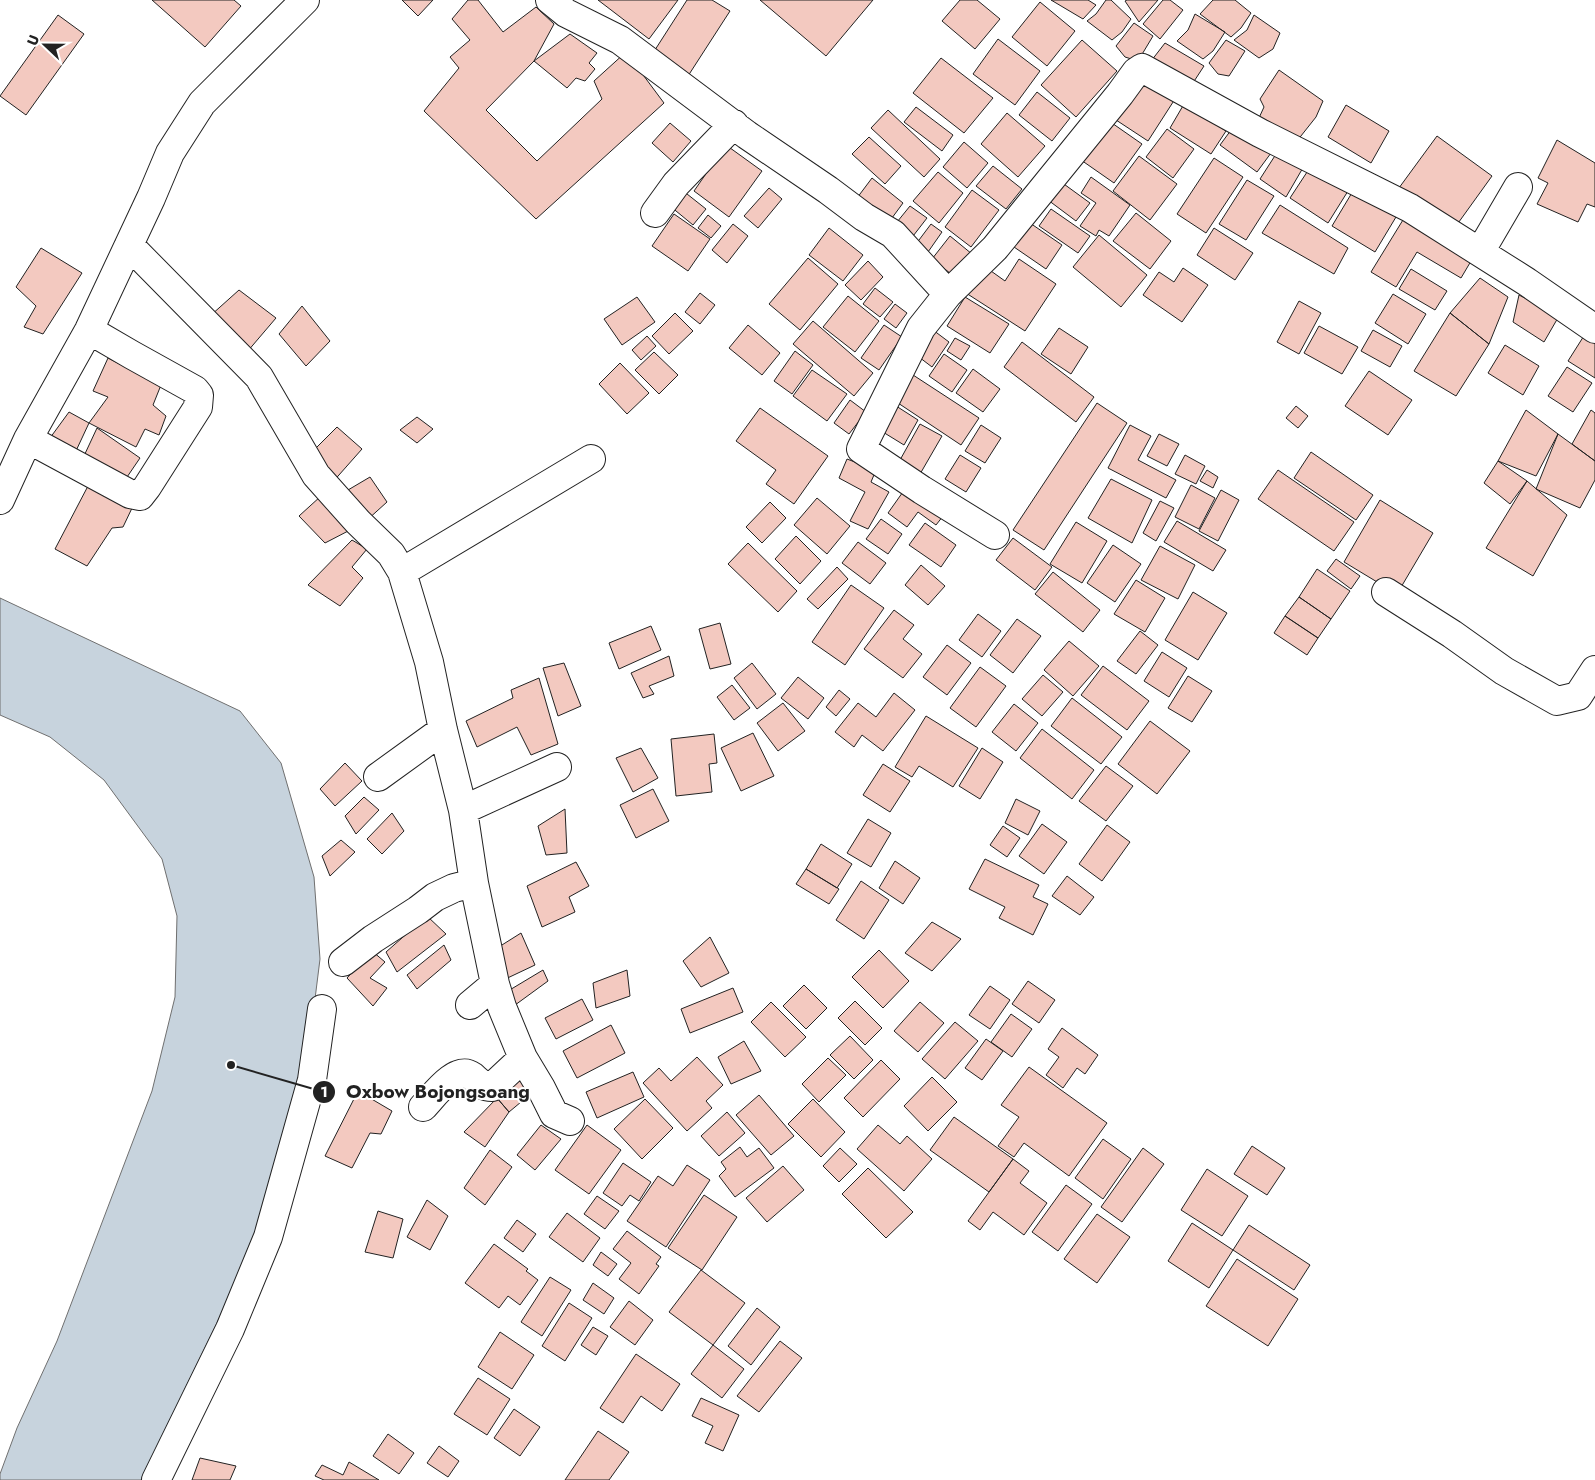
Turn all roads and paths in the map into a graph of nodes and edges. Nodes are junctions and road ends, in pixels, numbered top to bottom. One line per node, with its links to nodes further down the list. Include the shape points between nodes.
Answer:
1 (305, 0): 6 (street, via 202,102 170,153)
2 (550, 0): 3 (street, via 566,13 620,40)
3 (734, 124): 5 (street, via 676,184); 8 (street, via 864,217 893,234)
4 (1518, 187): 7 (street)
5 (654, 213)
6 (129, 245): 10 (street); 15 (street, via 259,377 316,475 391,554)
7 (1480, 252): 8 (street, via 1410,208 1260,133 1142,68 995,248); 9 (street)
8 (948, 294): 14 (street, via 921,328 861,449)
9 (1595, 329)
10 (89, 330): 11 (street); 11 (street, via 195,390 199,395 198,407 140,496 130,494)
11 (28, 439): 13 (street)
12 (591, 459): 15 (street)
13 (0, 500)
14 (995, 535)
15 (402, 572): 18 (street, via 429,662)
16 (1386, 592): 17 (street, via 1504,671 1557,701 1578,696)
17 (1595, 670)
18 (443, 730): 20 (street); 21 (street)
19 (557, 766): 21 (street)
20 (378, 778)
21 (463, 810): 22 (street)
22 (474, 883): 23 (street, via 435,897); 24 (street)
23 (344, 962)
24 (495, 984): 25 (street); 27 (street)
25 (470, 1005)
26 (322, 1009): 30 (street, via 312,1080 268,1237 230,1328)
27 (523, 1058): 28 (street, via 492,1087 486,1087 468,1074 458,1074); 29 (street, via 554,1114)
28 (423, 1107)
29 (570, 1121)
30 (156, 1480)

